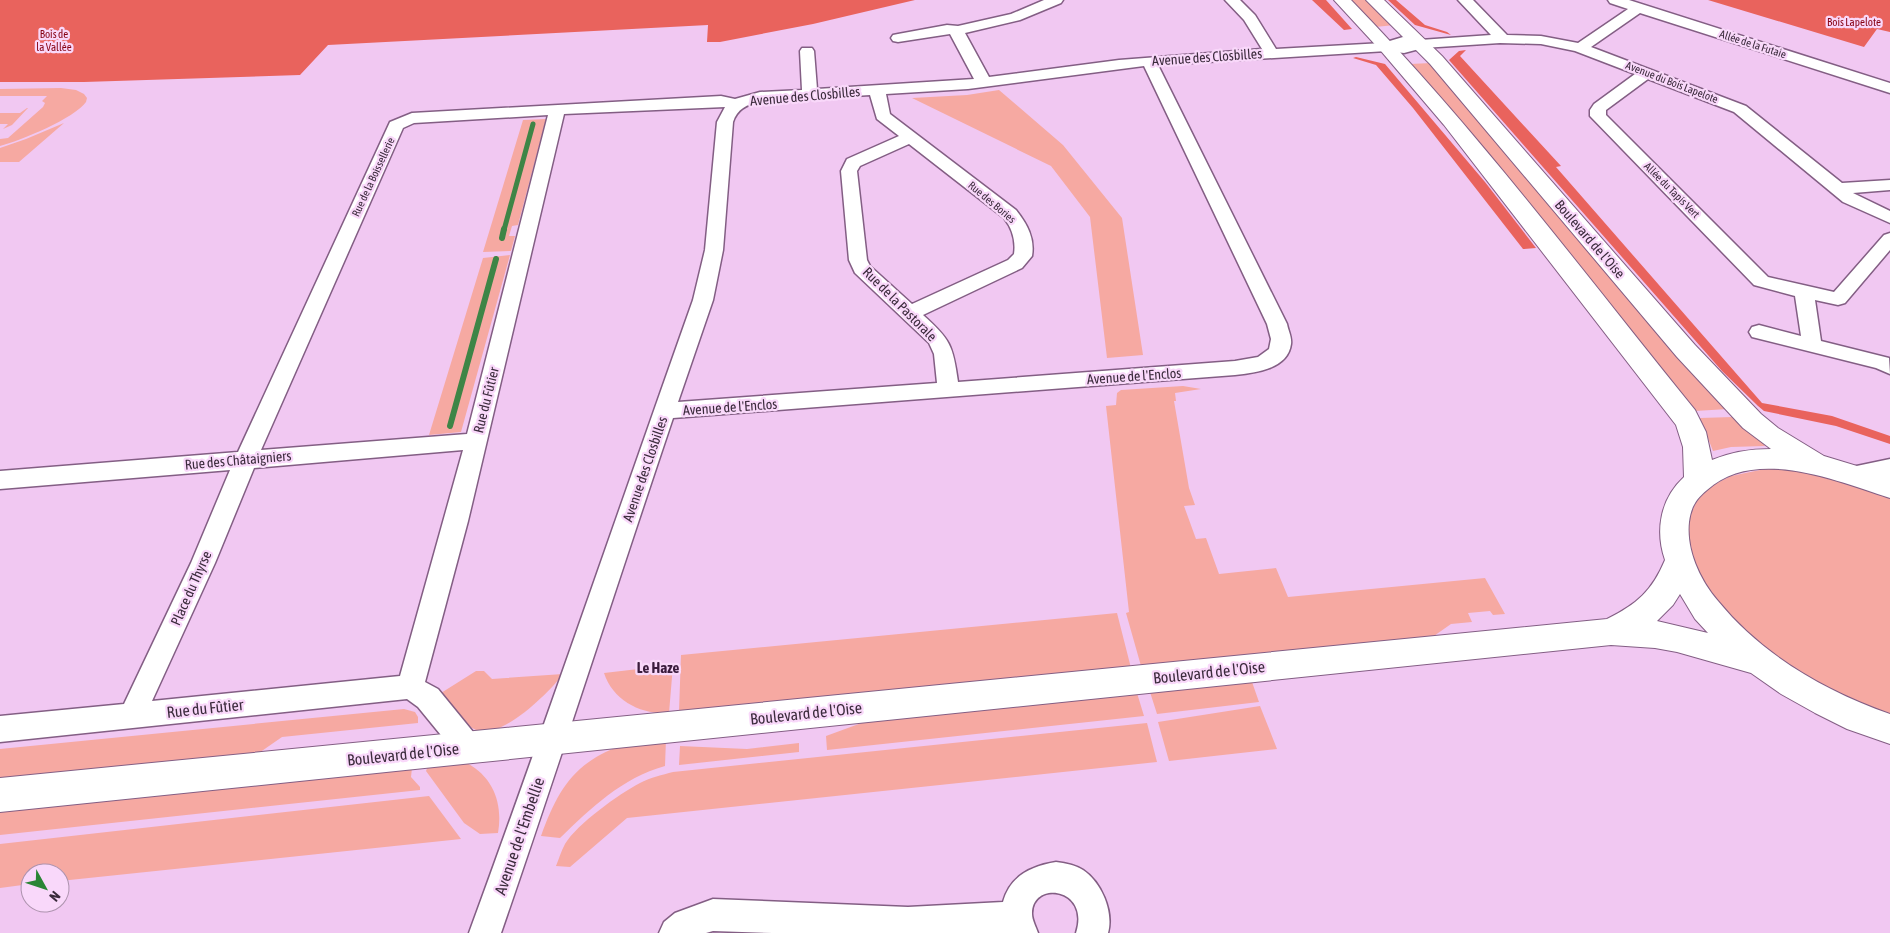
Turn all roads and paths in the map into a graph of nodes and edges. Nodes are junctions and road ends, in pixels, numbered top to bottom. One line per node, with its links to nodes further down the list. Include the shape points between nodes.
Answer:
1 (1056, 0): 8 (street, via 1015,17)
2 (1232, 0): 15 (street, via 1250,18)
3 (1342, 0): 12 (main road)
4 (1374, 0): 11 (main road, Boulevard de l'Oise)
5 (1466, 0): 10 (street)
6 (1615, 0): 7 (street, Allée de la Futaie)
7 (1639, 7): 13 (street); 19 (street, Allée de la Futaie)
8 (958, 30): 9 (street); 18 (street, via 957,35)
9 (898, 38)
10 (1504, 40): 11 (street, Avenue du Bois Lapelote); 13 (street, Avenue du Bois Lapelote, via 1548,40)
11 (1420, 44): 12 (street, Avenue des Closbilles, via 1415,48); 38 (main road, Boulevard de l'Oise, via 1686,351 1769,435)
12 (1387, 47): 15 (street, Avenue des Closbilles); 42 (main road, via 1451,121 1686,417 1698,448)
13 (1580, 48): 17 (street, Avenue du Bois Lapelote)
14 (807, 51): 21 (street)
15 (1271, 53): 16 (street, Avenue des Closbilles)
16 (1150, 61): 18 (street, Avenue des Closbilles); 34 (street, Avenue de l'Enclos, via 1277,324 1282,342 1280,350 1266,361 1246,367)
17 (1648, 73): 26 (street, Avenue du Bois Lapelote, via 1740,109); 29 (street, Allée du Tapis Vert, via 1600,108 1599,117 1761,281)
18 (984, 82): 20 (street, Avenue des Closbilles)
19 (1890, 88)
20 (877, 90): 21 (street, Avenue des Closbilles); 24 (street, Rue des Bories, via 882,116)
21 (810, 94): 22 (street, Avenue des Closbilles, via 752,98)
22 (736, 104): 23 (street, Rue de la Boissellerie, via 721,101); 35 (street, Avenue des Closbilles, via 724,122 714,250 708,282)
23 (557, 111): 36 (street, Rue du Fûtier); 37 (street, Rue de la Boissellerie, via 412,118 396,126)
24 (911, 137): 30 (street, Rue de la Pastorale, via 853,163 849,171 858,260 862,268); 30 (street, Rue des Bories, via 1018,222 1025,251 1015,264)
25 (1890, 186): 26 (street)
26 (1837, 189): 27 (street, Avenue du Bois Lapelote, via 1856,203)
27 (1890, 218)
28 (1890, 239): 29 (street, Allée du Tapis Vert, via 1840,298)
29 (1804, 292): 32 (street)
30 (910, 313): 34 (street, Rue de la Pastorale, via 941,346)
31 (1759, 332): 32 (street)
32 (1812, 345): 33 (street)
33 (1890, 367)
34 (948, 390): 35 (street, Avenue de l'Enclos)
35 (665, 411): 51 (street, Avenue des Closbilles)
36 (476, 441): 37 (street, Rue des Châtaigniers); 47 (street, Rue du Fûtier)
37 (246, 459): 41 (street, Rue des Châtaigniers); 48 (street, Place du Thyrse, via 203,563)
38 (1816, 464): 40 (main road); 42 (main road, via 1784,460 1741,462 1717,469)
39 (1890, 468): 40 (street)
40 (1855, 474): 43 (main road)
41 (0, 480)
42 (1698, 480): 44 (main road, via 1685,493 1677,510 1674,534)
43 (1890, 487)
44 (1680, 562): 45 (main road, Boulevard de l'Oise, via 1667,592 1654,606 1641,617); 46 (main road, via 1693,590 1714,619)
45 (1611, 632): 46 (main road, Boulevard de l'Oise, via 1677,638); 51 (main road, Boulevard de l'Oise)
46 (1760, 662): 50 (main road, via 1827,704)
47 (410, 686): 48 (street, Rue du Fûtier); 52 (street, via 428,698)
48 (132, 716): 49 (street, Rue du Fûtier)
49 (0, 729)
50 (1890, 729)
51 (554, 739): 52 (main road, Boulevard de l'Oise); 55 (street, Avenue de l'Embellie)
52 (468, 747): 53 (main road, Boulevard de l'Oise)
53 (0, 794)
54 (1020, 925): 56 (street, via 713,915 686,924); 57 (street, via 1018,903 1024,891 1045,876 1058,876 1082,888 1090,900 1094,913)
55 (485, 933)
56 (675, 933)
57 (1092, 933)

